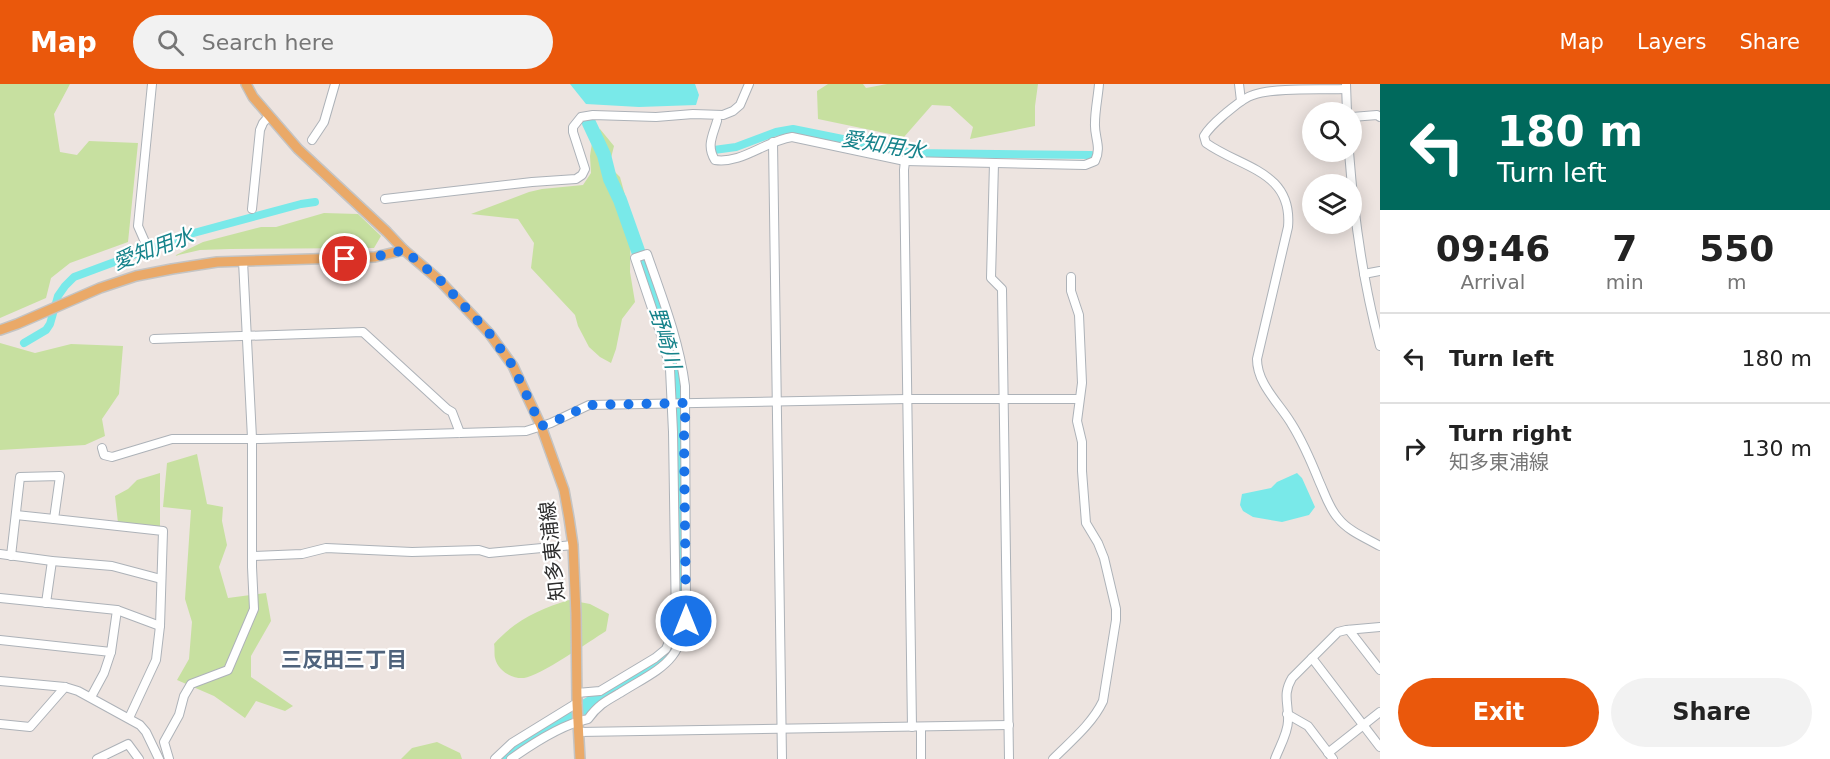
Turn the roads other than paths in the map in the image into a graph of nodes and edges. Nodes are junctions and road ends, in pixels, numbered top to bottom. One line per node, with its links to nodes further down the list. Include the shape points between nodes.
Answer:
1 (152, 84): 21 (street, via 138,226)
2 (246, 84): 10 (main road, 知多東浦線)
3 (335, 84): 14 (street, via 324,122)
4 (749, 84): 19 (street, via 740,105 723,115 581,117 573,132 585,169 576,179)
5 (1099, 84): 18 (street, via 1094,126 1099,147 1095,161 1085,165)
6 (1239, 84): 8 (street)
7 (1346, 87): 8 (street, via 1270,91); 9 (street)
8 (1241, 101): 44 (street, via 1208,129 1206,143 1272,181 1285,198 1289,216 1257,369 1304,445 1338,519)
9 (1347, 102)
10 (269, 116): 20 (street, via 260,130); 22 (main road, 知多東浦線, via 297,149)
11 (1362, 116): 12 (street)
12 (1380, 117)
13 (717, 121): 15 (street, via 710,142 715,160 727,162)
14 (312, 140)
15 (773, 142): 16 (street, via 800,138); 34 (street)
16 (905, 161): 18 (street); 32 (street)
17 (1350, 162): 25 (street)
18 (994, 163): 31 (street, via 991,278 1002,289)
19 (385, 199)
20 (252, 209)
21 (145, 242)
22 (404, 250): 23 (main road, via 375,257); 37 (main road, 知多東浦線, via 440,280 489,333 513,366)
23 (243, 261): 27 (main road, via 197,264 136,276); 28 (street)
24 (1380, 271): 25 (street)
25 (1364, 274): 30 (street)
26 (1071, 277): 33 (street, via 1079,315)
27 (0, 330)
28 (246, 336): 29 (street); 38 (street, via 363,332 452,412); 39 (street)
29 (154, 339)
30 (1380, 346)
31 (1003, 398): 32 (street); 33 (street); 71 (street)
32 (907, 399): 34 (street); 70 (street)
33 (1079, 399): 87 (street, via 1077,421 1082,442 1086,523 1104,558 1116,620 1099,710)
34 (777, 402): 35 (street); 73 (street)
35 (684, 403): 36 (street); 36 (street, via 680,353 647,254 635,258 667,355); 67 (street, via 686,607 680,643 658,670 597,706 588,719)
36 (671, 404): 37 (street, via 589,405); 63 (street, via 676,625 666,649 655,658)
37 (541, 426): 38 (street, via 526,431); 43 (main road, 知多東浦線, via 564,490)
38 (460, 433): 39 (street)
39 (252, 438): 40 (street, via 172,439 112,457 104,455); 47 (street)
40 (102, 448)
41 (16, 515): 42 (street); 42 (street, via 20,477 60,476); 46 (street)
42 (54, 519): 49 (street, via 163,531)
43 (573, 545): 47 (street, via 489,553 326,548 302,554); 63 (main road, 知多東浦線)
44 (1380, 546)
45 (0, 555): 46 (street)
46 (11, 556): 48 (street)
47 (252, 556): 80 (street, via 254,609 228,670 191,684 184,696 164,742)
48 (52, 561): 49 (street, via 112,566); 51 (street)
49 (161, 579): 53 (street)
50 (0, 598): 51 (street)
51 (46, 603): 52 (street)
52 (117, 610): 53 (street); 57 (street)
53 (160, 626): 66 (street, via 156,660)
54 (1380, 627): 55 (street)
55 (1349, 630): 58 (street, via 1338,632); 59 (street)
56 (0, 640): 57 (street)
57 (111, 652): 62 (street, via 105,673)
58 (1312, 658): 65 (street, via 1287,686); 69 (street)
59 (1380, 670)
60 (0, 681): 61 (street)
61 (65, 687): 62 (street); 68 (street, via 30,727)
62 (91, 697): 66 (street)
63 (577, 700): 67 (main road, 知多東浦線); 81 (street, via 512,743)
64 (1380, 712): 69 (street)
65 (1287, 714): 76 (street, via 1308,726); 88 (street, via 1288,723)
66 (129, 718): 79 (street, via 146,732)
67 (578, 718): 74 (main road, 知多東浦線); 82 (street)
68 (0, 724)
69 (1362, 724): 75 (street); 76 (street)
70 (912, 726): 72 (street); 73 (street)
71 (1009, 726): 72 (street); 86 (street)
72 (921, 727): 85 (street)
73 (782, 728): 74 (street); 84 (street)
74 (579, 732): 83 (main road, 知多東浦線)
75 (1380, 747)
76 (1330, 756)
77 (97, 759): 78 (street, via 128,744)
78 (139, 759)
79 (159, 759)
80 (169, 759)
81 (495, 759)
82 (511, 759)
83 (580, 759)
84 (782, 759)
85 (921, 759)
86 (1009, 759)
87 (1053, 759)
88 (1275, 759)

